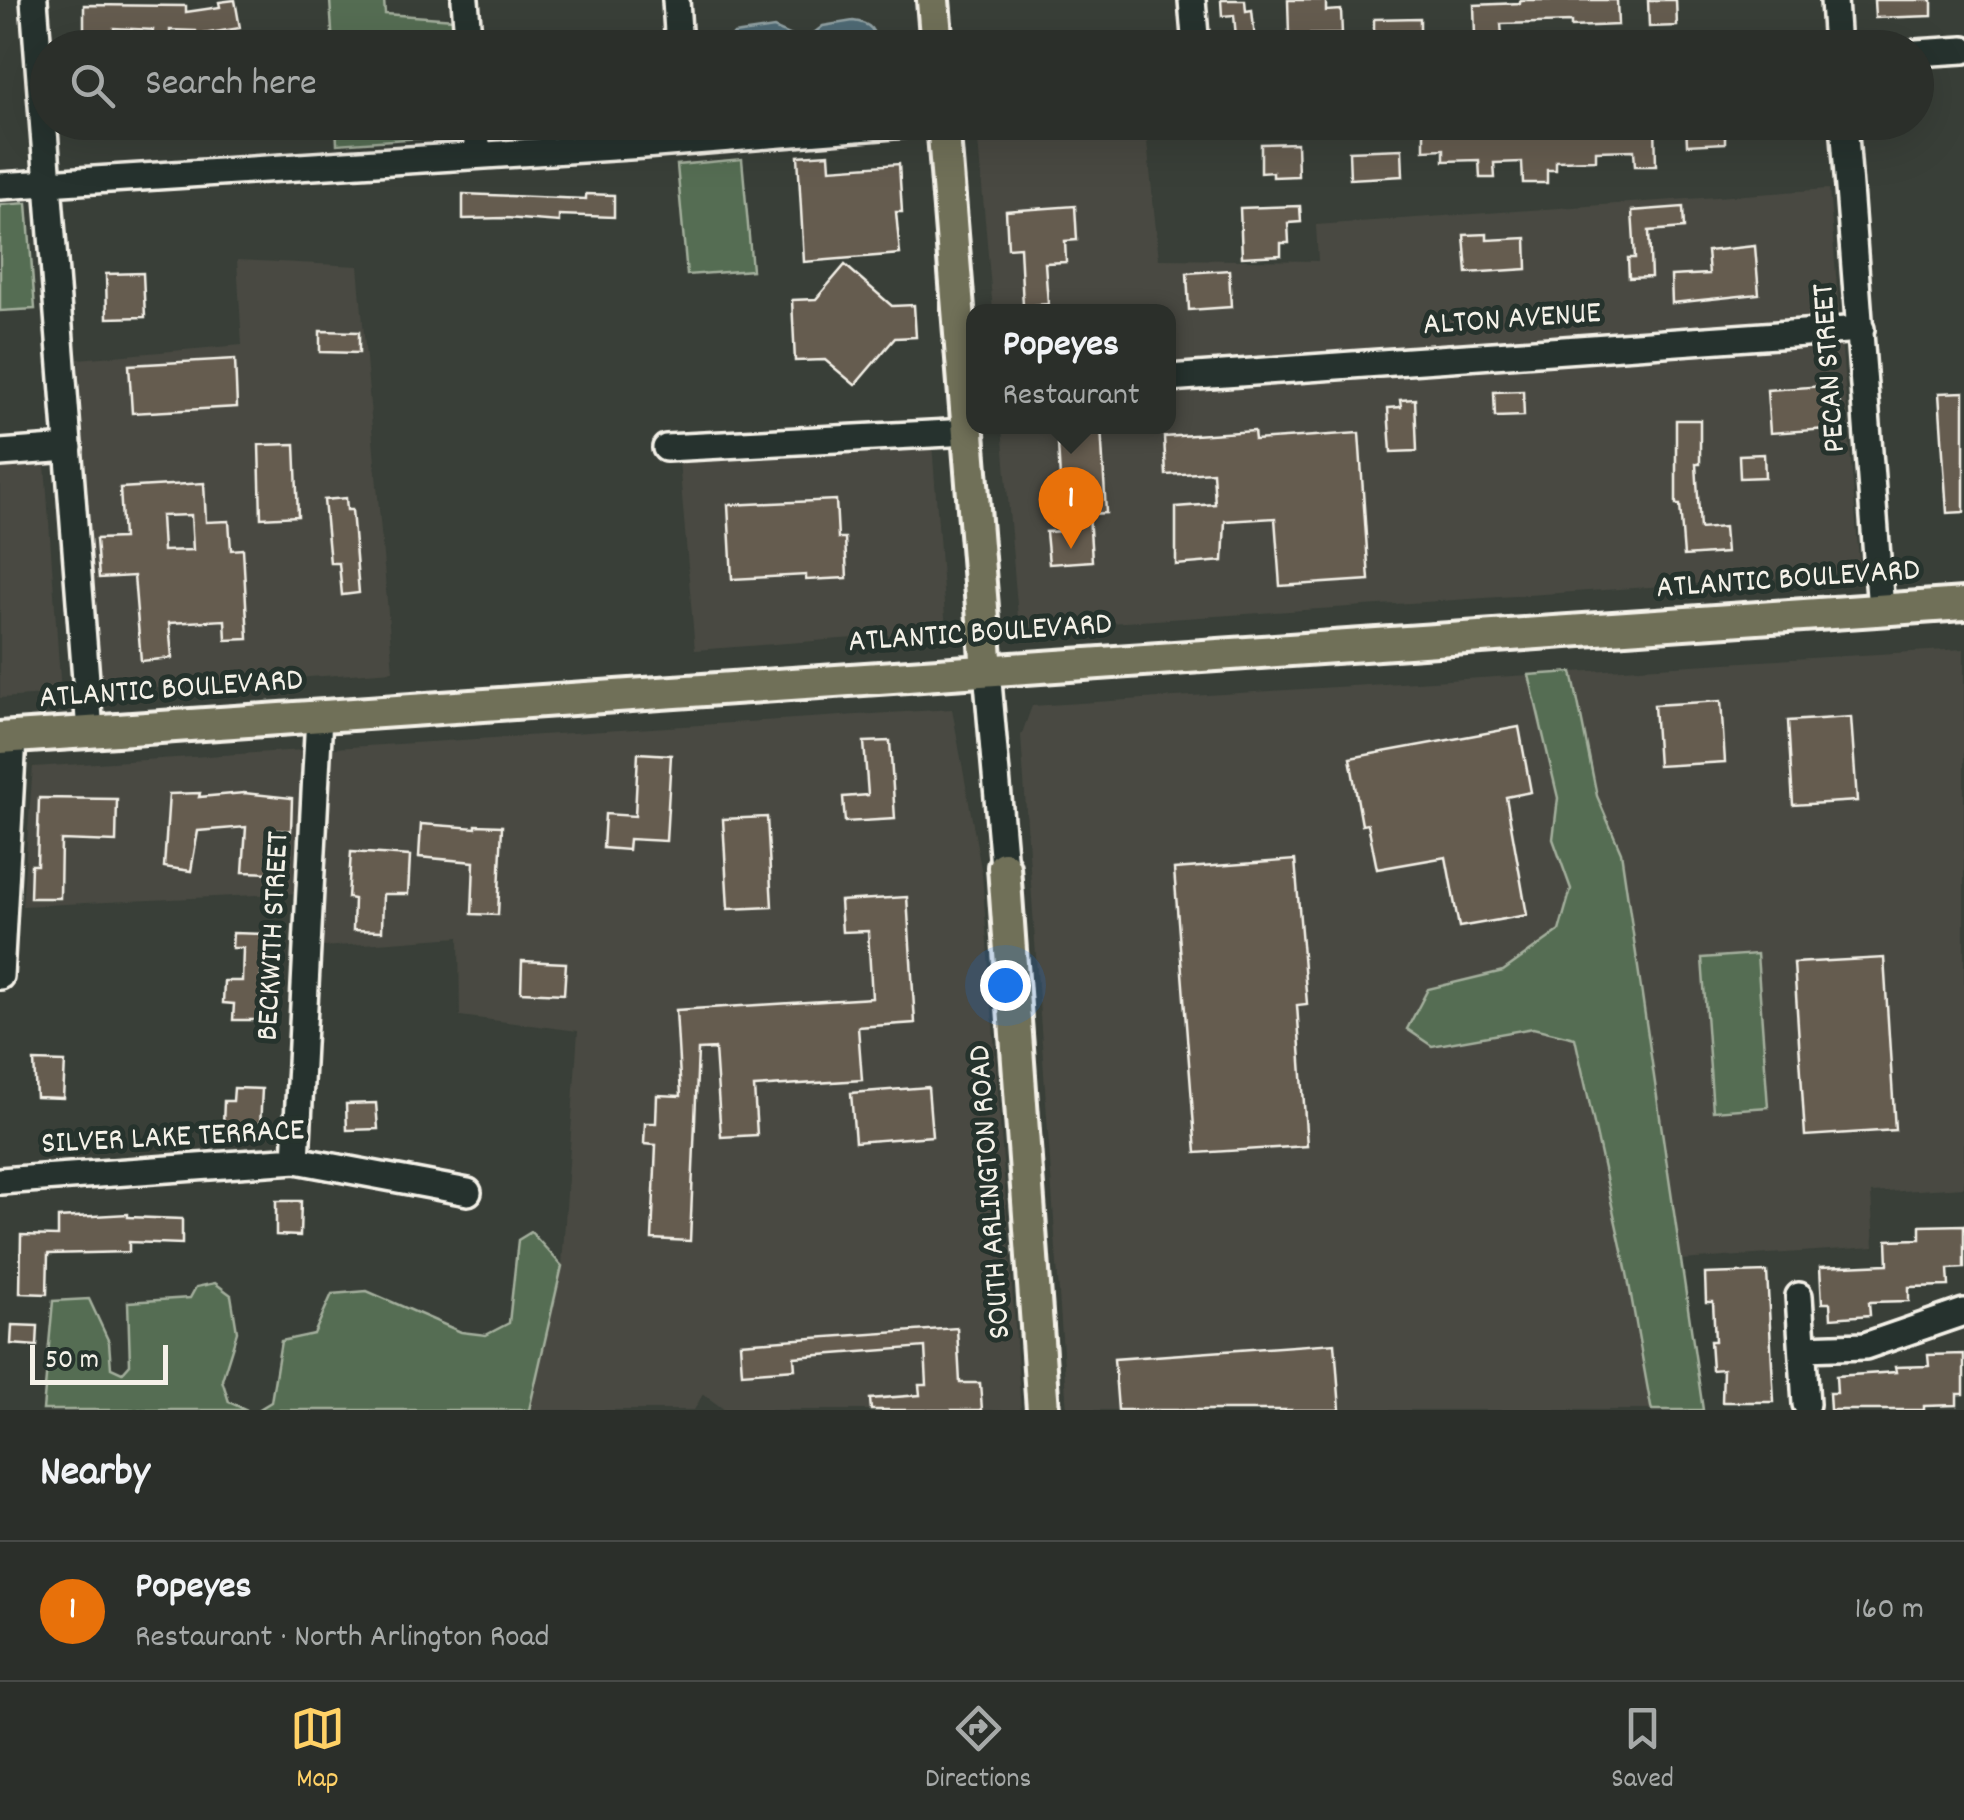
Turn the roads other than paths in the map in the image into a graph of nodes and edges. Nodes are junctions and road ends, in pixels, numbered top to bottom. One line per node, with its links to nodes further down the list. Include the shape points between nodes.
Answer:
1 (34, 0): 7 (street)
2 (465, 0): 8 (street)
3 (676, 0): 9 (street)
4 (933, 0): 10 (main road)
5 (1192, 0): 11 (street)
6 (1834, 0): 12 (street)
7 (36, 30)
8 (468, 30)
9 (678, 30)
10 (936, 30)
11 (1194, 30)
12 (1836, 30)
13 (1964, 50): 14 (street)
14 (1934, 52)
15 (45, 140): 21 (street)
16 (477, 140): 20 (street)
17 (610, 140): 20 (street)
18 (945, 140): 24 (main road)
19 (1845, 140): 23 (street, PECAN STREET)
20 (478, 154): 21 (street)
21 (48, 182): 22 (street); 28 (street)
22 (0, 186)
23 (1861, 328): 25 (street, ALTON AVENUE); 32 (street, PECAN STREET)
24 (966, 361)
25 (1176, 377)
26 (966, 432): 29 (street)
27 (969, 434): 33 (main road)
28 (69, 448): 30 (street); 35 (street)
29 (666, 448)
30 (0, 453)
31 (1964, 604): 32 (main road, ATLANTIC BOULEVARD)
32 (1881, 610): 33 (main road, ATLANTIC BOULEVARD)
33 (988, 670): 34 (main road, ATLANTIC BOULEVARD); 37 (street, SOUTH ARLINGTON ROAD)
34 (319, 716): 35 (main road, ATLANTIC BOULEVARD); 39 (street, BECKWITH STREET)
35 (90, 732): 36 (main road, ATLANTIC BOULEVARD)
36 (6, 738): 38 (street)
37 (1004, 867): 46 (main road, SOUTH ARLINGTON ROAD)
38 (0, 976)
39 (296, 1160): 40 (street, SILVER LAKE TERRACE); 41 (street, SILVER LAKE TERRACE)
40 (0, 1181)
41 (468, 1192)
42 (1799, 1296): 44 (street)
43 (1964, 1312): 44 (street, via 1865,1346)
44 (1802, 1348): 45 (street)
45 (1806, 1404)
46 (1044, 1410)

